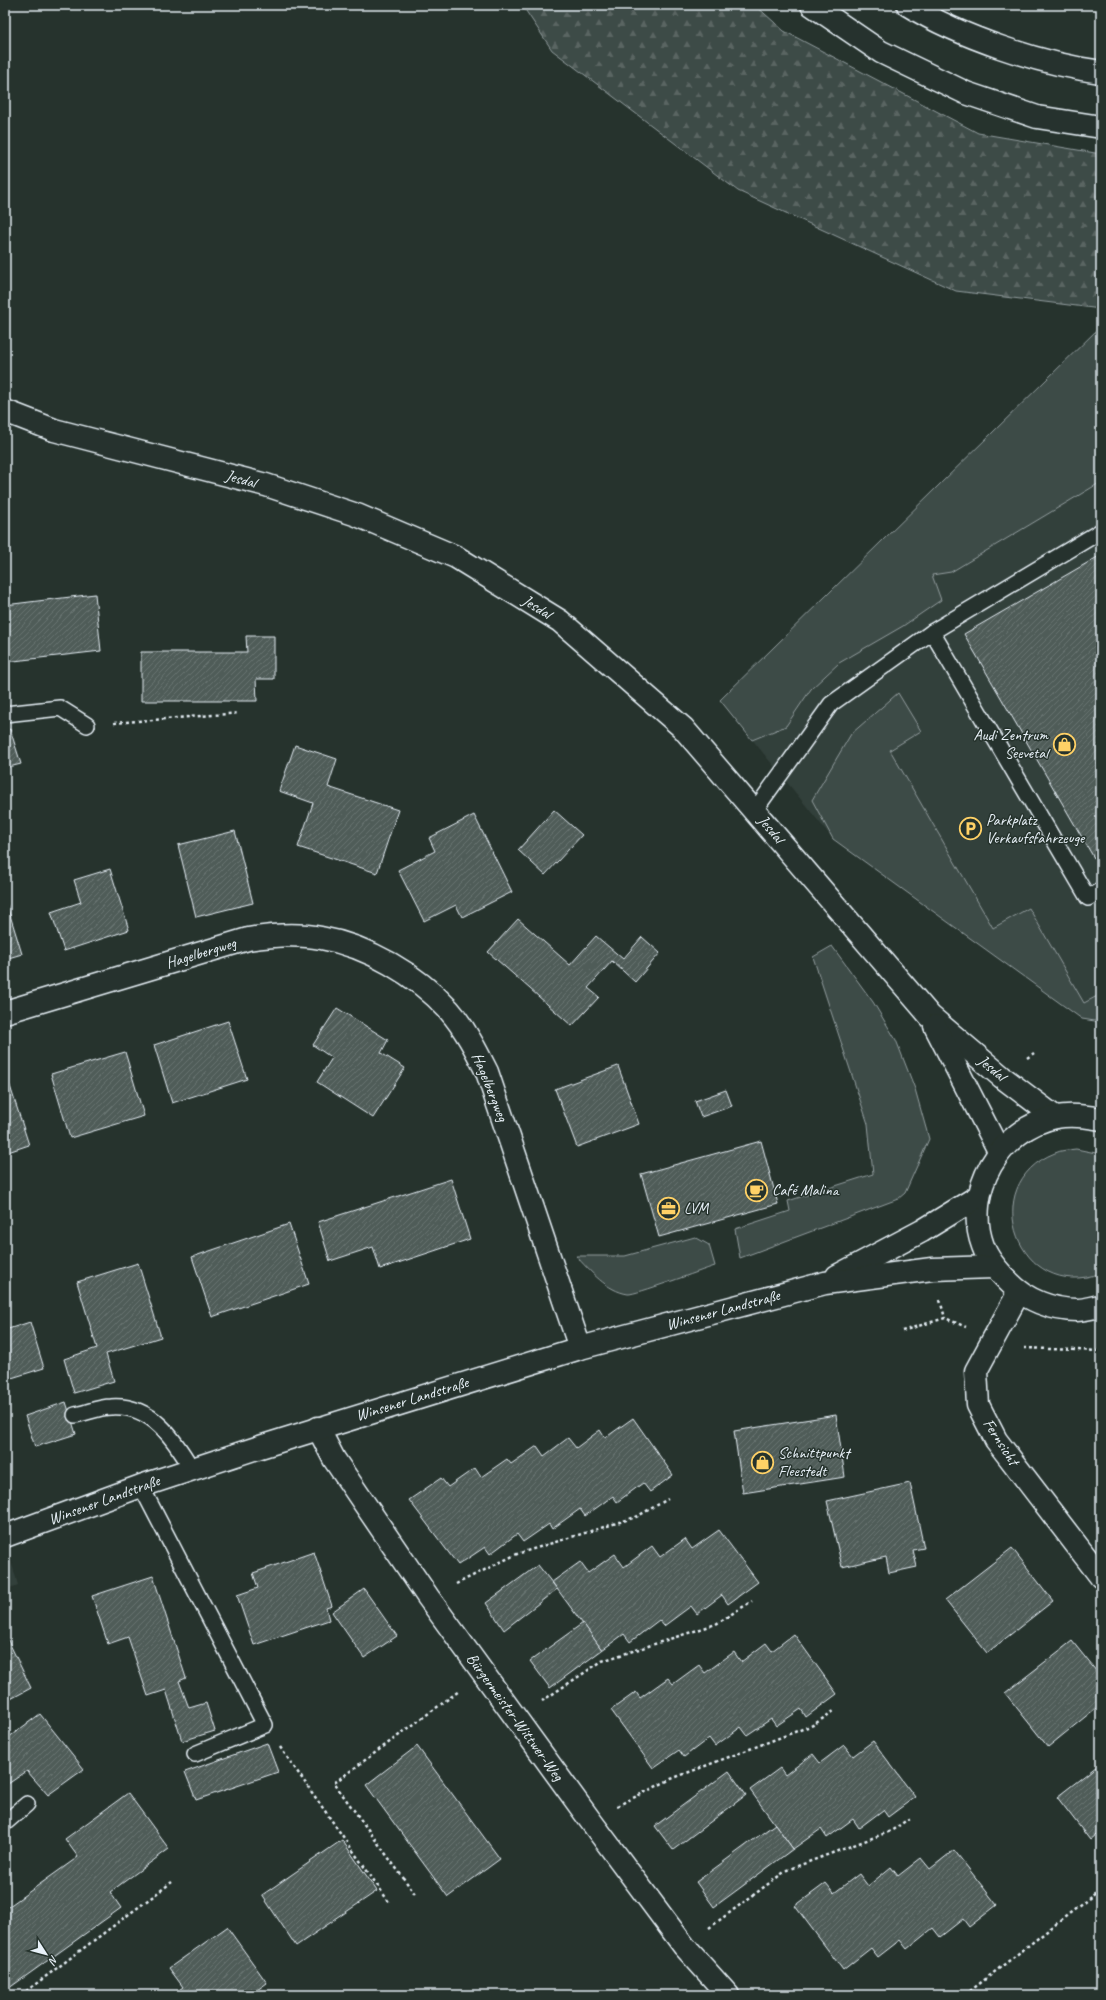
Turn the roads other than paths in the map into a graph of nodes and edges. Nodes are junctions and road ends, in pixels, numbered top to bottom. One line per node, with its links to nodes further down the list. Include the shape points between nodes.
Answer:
1 (812, 5): 4 (main road, via 881,52 966,93 1037,117)
2 (908, 5): 3 (main road, via 993,44 1069,68)
3 (1101, 72)
4 (1101, 127)
5 (5, 411): 10 (main road, Jesdal, via 54,430 266,486 357,515 456,557 560,621 683,728)
6 (1101, 531): 7 (lane)
7 (932, 632): 10 (lane, via 831,704); 11 (lane, via 1088,898)
8 (5, 714): 9 (lane, via 60,708)
9 (87, 725)
10 (755, 810): 13 (main road, Jesdal)
11 (1101, 890)
12 (5, 1012): 22 (main road, Hagelbergweg, via 248,939 272,935 321,938 364,951 392,965 450,1010 473,1044 487,1072)
13 (930, 1016): 14 (main road, Jesdal, via 1002,1077); 16 (main road, Jesdal)
14 (1055, 1117): 15 (main road, via 1079,1115); 16 (main road, via 1025,1130)
15 (1101, 1119)
16 (999, 1151): 17 (main road, via 987,1172)
17 (979, 1196): 18 (main road, via 978,1221 983,1245); 19 (main road, Winsener Landstraße, via 922,1231)
18 (994, 1267): 19 (main road, Winsener Landstraße, via 932,1269); 20 (main road)
19 (825, 1282): 22 (main road, Winsener Landstraße)
20 (1019, 1292): 21 (main road, via 1047,1306 1077,1310); 28 (main road, Fernsicht, via 976,1371 978,1405 996,1440)
21 (1101, 1306)
22 (580, 1348): 24 (main road, Winsener Landstraße)
23 (75, 1416): 25 (lane, via 111,1407 136,1409 176,1442)
24 (318, 1428): 25 (main road, Winsener Landstraße); 32 (main road, Bürgermeister-Wittwer-Weg, via 334,1459 428,1597 684,1946)
25 (192, 1470): 26 (main road, Winsener Landstraße)
26 (140, 1486): 27 (main road, Winsener Landstraße); 29 (lane, via 265,1725)
27 (5, 1536)
28 (1101, 1577)
29 (195, 1754)
30 (26, 1804): 31 (lane)
31 (5, 1823)
32 (728, 1995)

